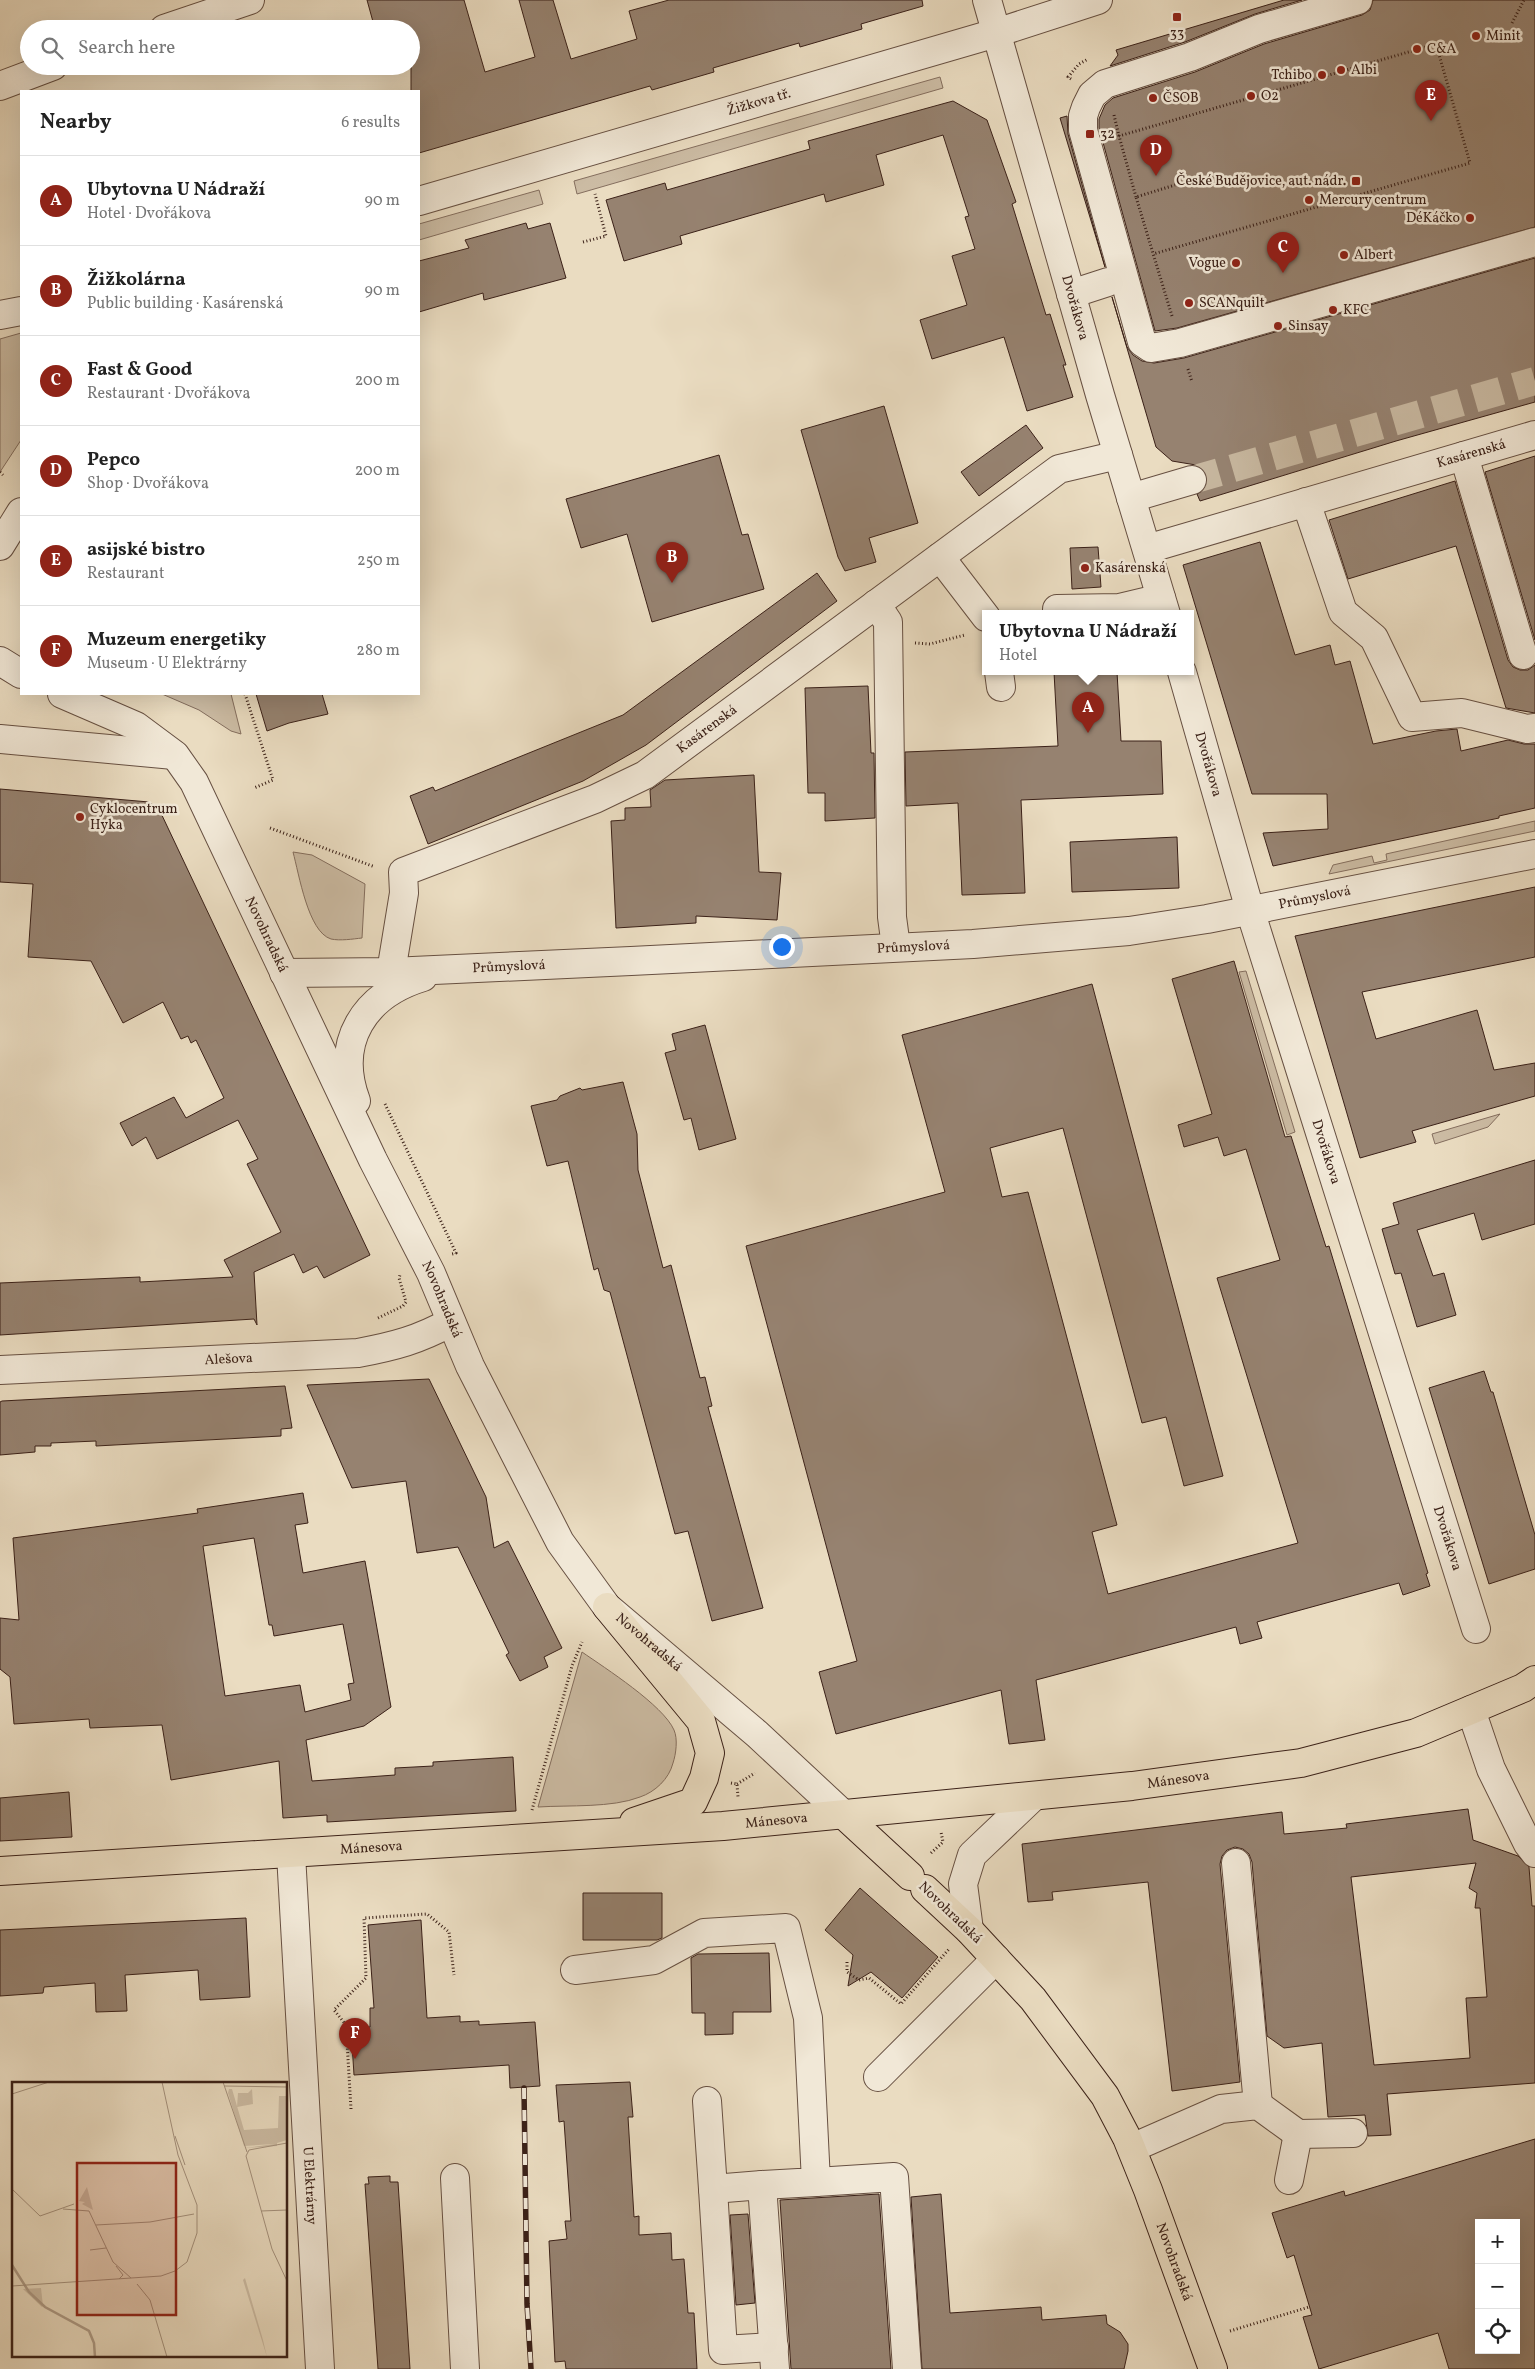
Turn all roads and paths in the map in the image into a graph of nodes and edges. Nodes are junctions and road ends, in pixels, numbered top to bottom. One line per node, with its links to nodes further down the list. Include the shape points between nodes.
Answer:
1 (250, 0): 6 (street)
2 (986, 0): 8 (street, Dvořákova)
3 (1098, 0): 8 (street, Žižkova tř.)
4 (1358, 0): 18 (street, via 1259,30 1105,84 1092,95 1083,116 1083,130 1142,342 1151,348 1180,343)
5 (1524, 0): 7 (path)
6 (191, 20)
7 (1512, 23)
8 (996, 33): 16 (street, Žižkova tř.); 21 (street, Dvořákova)
9 (29, 75): 10 (street)
10 (0, 86)
11 (1113, 112): 12 (path)
12 (1119, 136): 15 (path); 19 (path, via 1436,44 1470,163)
13 (1175, 186): 15 (path)
14 (595, 194): 17 (path, via 606,236)
15 (1136, 197): 19 (path)
16 (420, 201)
17 (584, 242)
18 (1535, 242)
19 (1153, 254): 24 (path)
20 (1109, 286): 21 (street)
21 (1072, 298): 26 (street, Dvořákova)
22 (20, 311): 23 (street)
23 (0, 315)
24 (1172, 317)
25 (1535, 435): 27 (street, Kasárenská)
26 (1118, 455): 29 (street, Dvořákova); 34 (street, Kasárenská, via 1059,468)
27 (1464, 456): 30 (street, Kasárenská); 40 (street)
28 (1192, 480): 29 (street)
29 (1131, 498): 33 (street, Dvořákova)
30 (1306, 502): 33 (street, Kasárenská); 46 (street, via 1343,612 1374,638 1412,717 1462,713 1527,729)
31 (20, 514): 32 (street)
32 (0, 546)
33 (1147, 549): 36 (street, Dvořákova)
34 (940, 556): 35 (street, Kasárenská); 38 (street)
35 (876, 604): 39 (street, via 888,622); 56 (street, Kasárenská, via 645,775 595,799 403,872 404,893)
36 (1163, 606): 37 (street)
37 (1057, 609)
38 (976, 626): 39 (path, via 930,644)
39 (888, 642): 54 (street, via 892,917)
40 (1523, 654)
41 (0, 662): 42 (street)
42 (20, 673)
43 (1183, 675): 53 (street, Dvořákova)
44 (64, 695): 48 (street, via 136,726)
45 (245, 695): 49 (path, via 273,780)
46 (1535, 728)
47 (0, 739): 48 (street)
48 (175, 755): 57 (street, Novohradská, via 212,817)
49 (254, 788)
50 (270, 828): 52 (path)
51 (1535, 854): 53 (street, Průmyslová)
52 (380, 869)
53 (1250, 910): 54 (street, Průmyslová, via 1129,931); 66 (street, Dvořákova)
54 (896, 947): 55 (street, Průmyslová)
55 (451, 968): 56 (street, Průmyslová); 59 (street, via 388,992 370,1007 355,1028 348,1056 353,1094)
56 (391, 972): 57 (street, Průmyslová)
57 (284, 973): 59 (street, Novohradská)
58 (394, 1127): 60 (path)
59 (373, 1160): 63 (street, Novohradská, via 431,1274)
60 (456, 1253)
61 (399, 1278): 62 (path, via 406,1302)
62 (374, 1320)
63 (451, 1322): 64 (street, Alešova, via 422,1338 358,1353); 65 (street, Novohradská, via 470,1366 560,1542)
64 (0, 1370)
65 (607, 1607): 74 (street, Novohradská, via 761,1738); 76 (main road, via 701,1721 710,1752 704,1778 693,1802)
66 (1476, 1629)
67 (582, 1642): 73 (path, via 572,1666)
68 (1535, 1680): 69 (main road, Mánesova)
69 (1471, 1710): 72 (main road, Mánesova, via 1416,1733 1301,1762); 78 (street, via 1491,1769)
70 (755, 1774): 71 (path)
71 (737, 1784)
72 (1034, 1796): 74 (main road, Mánesova); 82 (street, via 972,1855 963,1884)
73 (531, 1813)
74 (845, 1816): 76 (main road, Mánesova); 82 (main road, Novohradská)
75 (940, 1828): 77 (path, via 943,1842)
76 (597, 1834): 79 (main road, Mánesova)
77 (931, 1853)
78 (1535, 1853)
79 (291, 1854): 81 (main road, Mánesova); 102 (street, U Elektrárny)
80 (1236, 1863): 89 (street)
81 (0, 1871)
82 (968, 1929): 83 (main road, Novohradská); 84 (path, via 901,2004 869,1978 859,1980 847,1972)
83 (996, 1959): 87 (street); 93 (main road, Novohradská, via 1033,1999 1085,2068 1105,2096)
84 (847, 1962)
85 (575, 1970): 96 (street, via 654,1960 704,1933 786,1928 808,2018)
86 (454, 1975): 90 (path, via 449,1932 426,1914 364,1918 366,1978 334,2010 346,2025)
87 (878, 2077)
88 (707, 2101): 98 (street)
89 (1258, 2104): 92 (street); 93 (street, via 1221,2109)
90 (351, 2109)
91 (1353, 2133): 92 (street)
92 (1298, 2134): 95 (street)
93 (1132, 2148): 100 (main road, Novohradská)
94 (455, 2178): 103 (street)
95 (1289, 2180)
96 (816, 2182): 97 (street); 104 (street, via 894,2177)
97 (762, 2185): 98 (street); 101 (street)
98 (713, 2189): 101 (street, via 723,2350)
99 (1309, 2307): 100 (path)
100 (1203, 2339): 105 (main road, Novohradská)
101 (774, 2358)
102 (320, 2369)
103 (465, 2369)
104 (907, 2369)
105 (1213, 2369)

